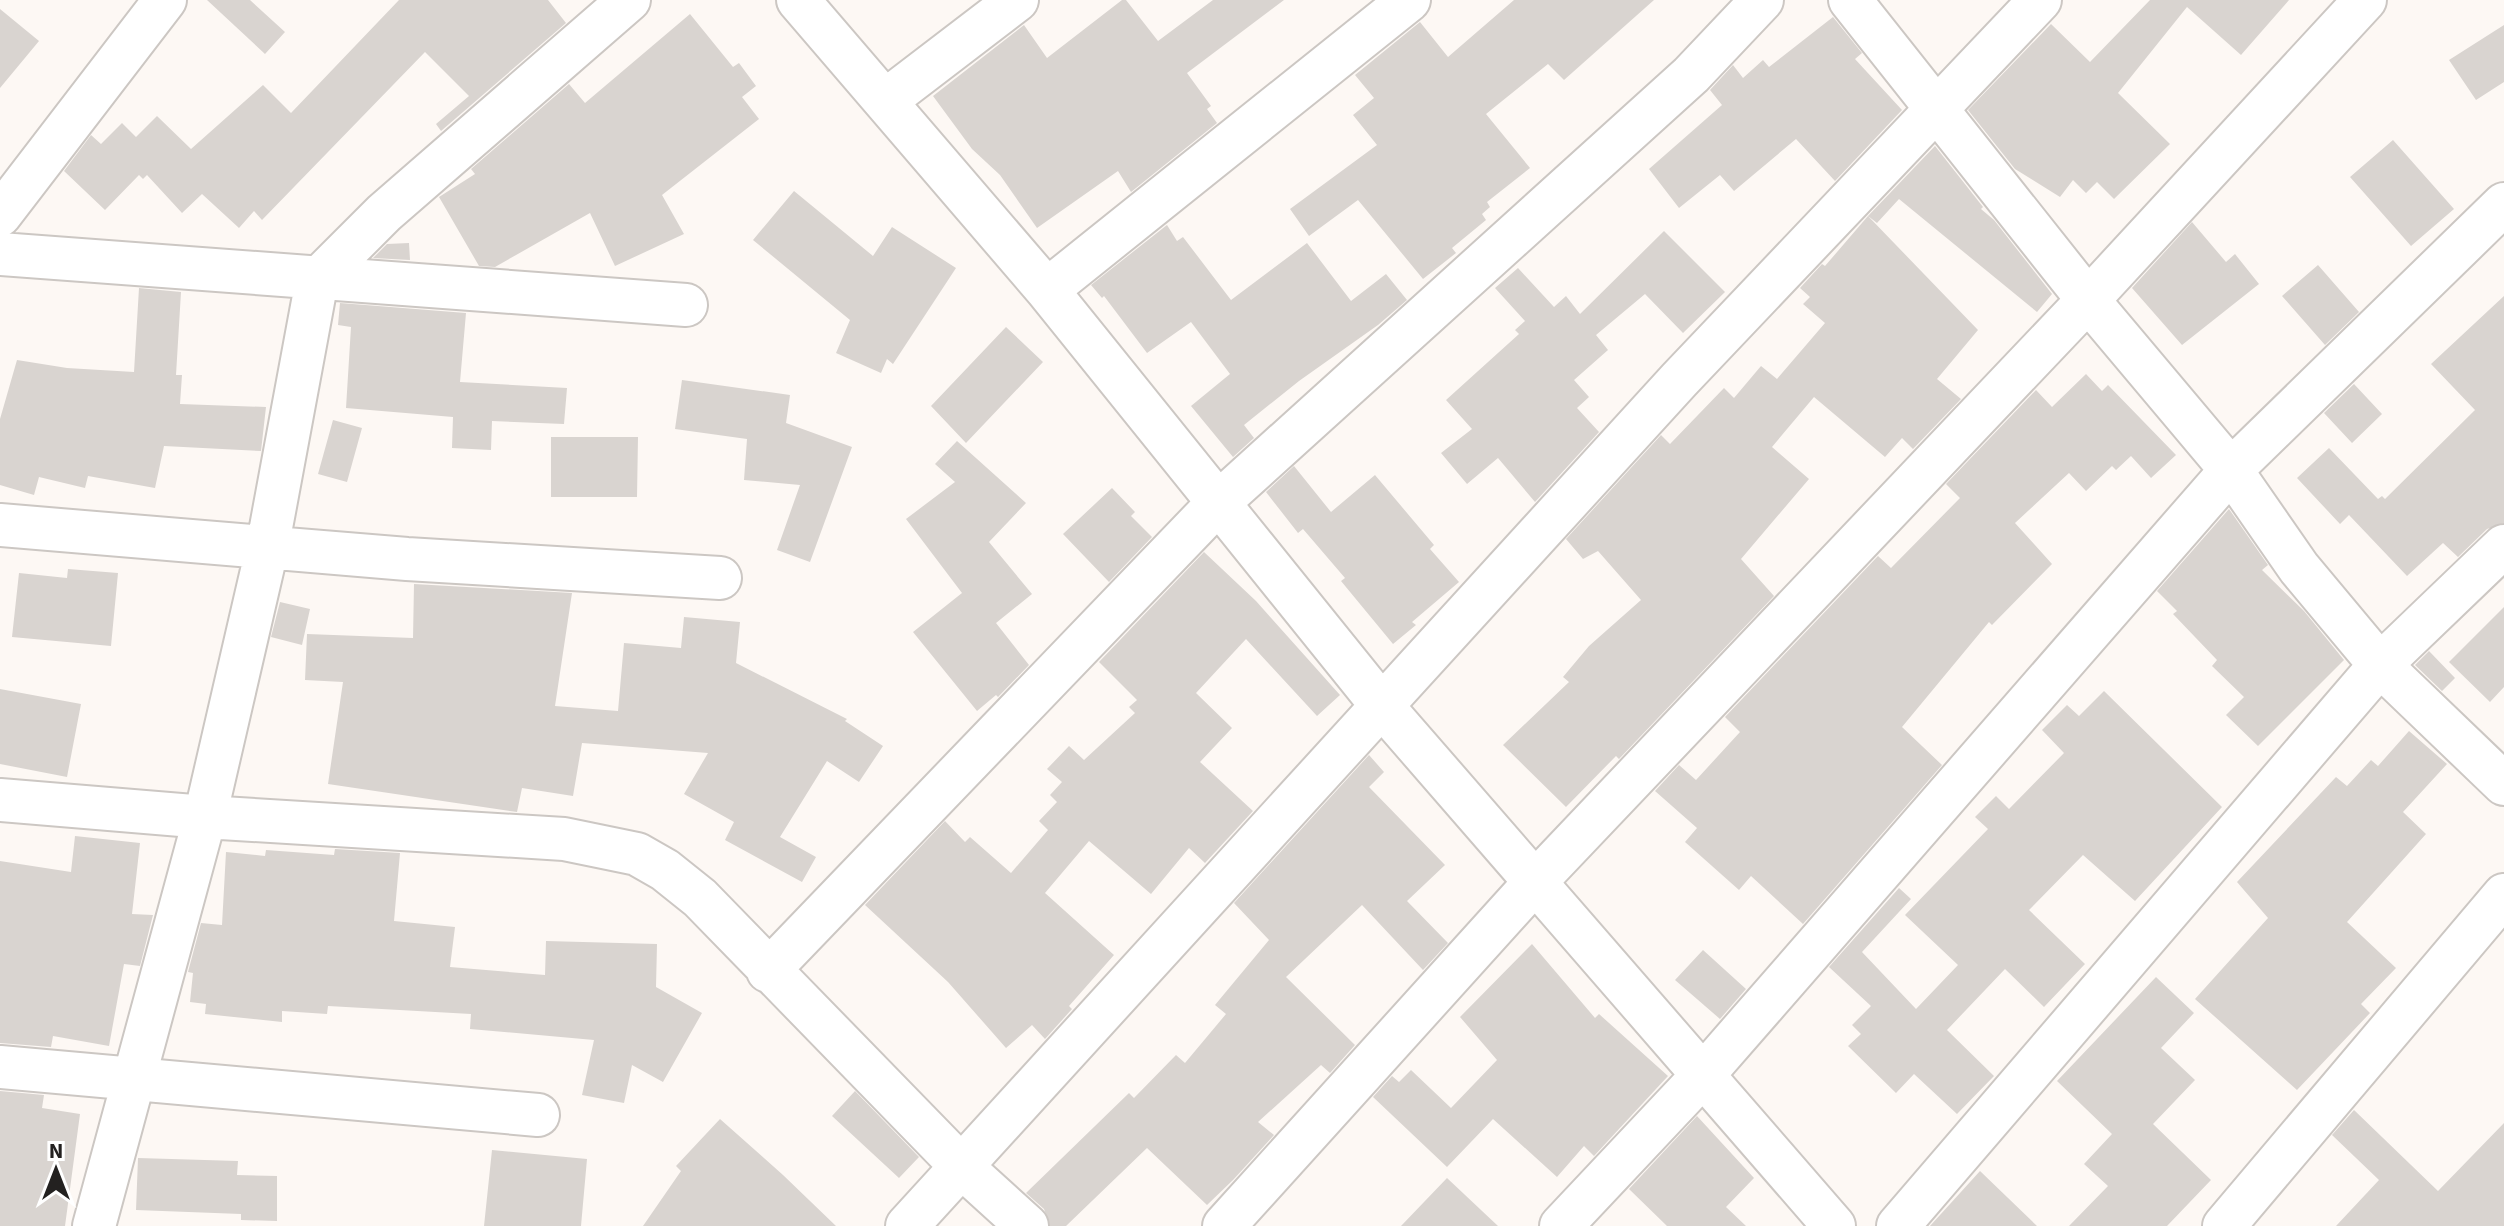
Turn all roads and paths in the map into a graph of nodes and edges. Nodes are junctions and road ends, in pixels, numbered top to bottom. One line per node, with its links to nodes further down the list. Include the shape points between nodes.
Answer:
1 (165, 0): 13 (street)
2 (629, 0): 15 (street, via 384,213)
3 (798, 0): 10 (street)
4 (1017, 0): 10 (street)
5 (1409, 0): 16 (street)
6 (1762, 0): 20 (street, via 1629,132)
7 (1850, 0): 11 (street)
8 (2040, 0): 11 (street)
9 (2365, 0): 17 (street)
10 (885, 101): 16 (street)
11 (1934, 107): 17 (street); 26 (street)
12 (2504, 204): 19 (street)
13 (0, 215)
14 (0, 254): 15 (street)
15 (317, 280): 18 (street); 23 (street)
16 (1047, 290): 20 (street)
17 (2088, 300): 19 (street); 30 (street)
18 (686, 305)
19 (2231, 470): 25 (street, via 2299,568); 34 (street)
20 (1218, 503): 26 (street); 32 (street)
21 (0, 525): 23 (street)
22 (2504, 546): 25 (street)
23 (267, 549): 24 (street); 29 (street)
24 (720, 578)
25 (2380, 665): 27 (street); 44 (street)
26 (1383, 707): 30 (street); 37 (street)
27 (2504, 784)
28 (0, 800): 29 (street)
29 (205, 817): 32 (street, via 564,839 637,854 700,898); 35 (street)
30 (1536, 881): 34 (street); 41 (street)
31 (2504, 895): 45 (street)
32 (768, 971): 37 (street)
33 (0, 1067): 35 (street)
34 (1704, 1074): 42 (street); 43 (street)
35 (134, 1077): 36 (street); 38 (street)
36 (538, 1115)
37 (962, 1167): 39 (street); 40 (street)
38 (94, 1226)
39 (907, 1226)
40 (1027, 1226)
41 (1224, 1226)
42 (1561, 1226)
43 (1834, 1226)
44 (1898, 1226)
45 (2224, 1226)

